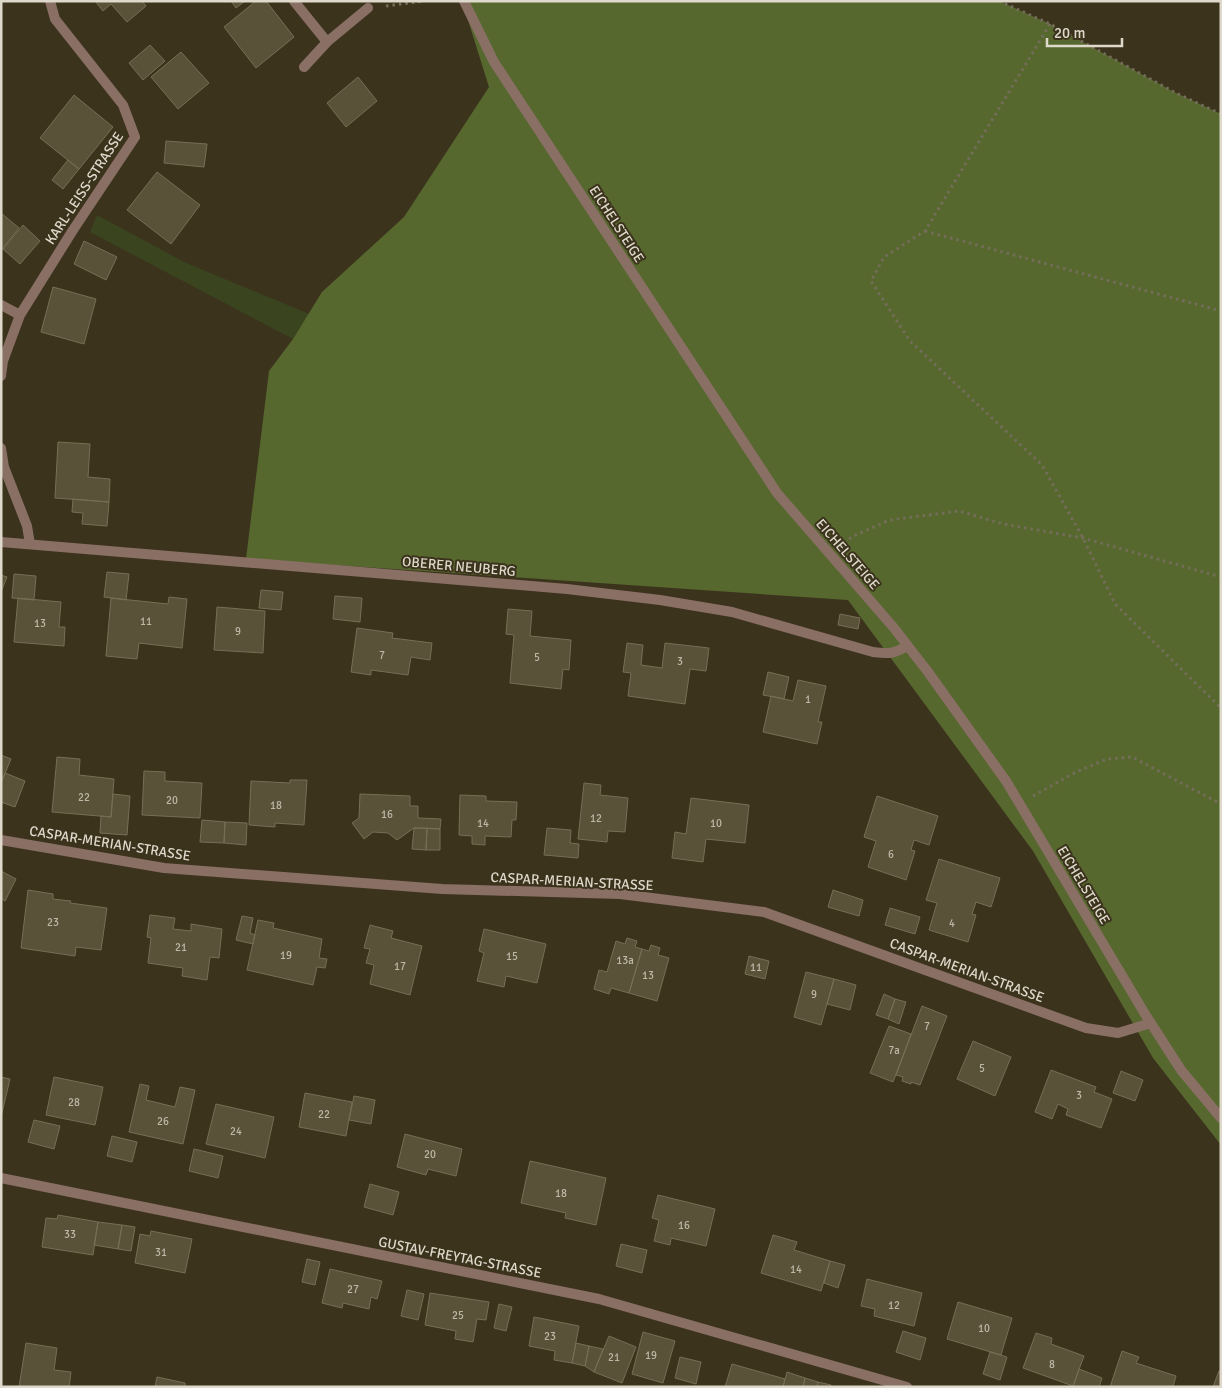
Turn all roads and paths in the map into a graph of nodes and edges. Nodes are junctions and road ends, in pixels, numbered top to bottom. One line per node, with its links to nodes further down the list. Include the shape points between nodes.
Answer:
1 (50, 1): 15 (street, KARL-LEISS-STRASSE, via 55,19 123,105 135,137 72,230)
2 (294, 1): 9 (street)
3 (425, 1): 6 (path)
4 (464, 1): 21 (street, EICHELSTEIGE, via 494,62 777,493)
5 (999, 1): 8 (path)
6 (401, 5)
7 (368, 8): 9 (street)
8 (1050, 24): 11 (path); 12 (path)
9 (327, 42): 10 (street)
10 (304, 68)
11 (1221, 114)
12 (926, 231): 14 (path); 18 (path, via 884,257 871,281 910,342 1042,465)
13 (1, 305): 15 (street)
14 (1221, 311)
15 (20, 316): 16 (street, KARL-LEISS-STRASSE)
16 (1, 376)
17 (1, 448): 20 (street, via 4,467 27,526)
18 (1084, 538): 21 (path, via 1003,524 959,511 890,520 853,536); 22 (path); 24 (path, via 1115,604)
19 (1, 542): 20 (street, OBERER NEUBERG)
20 (30, 544): 23 (street, OBERER NEUBERG, via 595,592 732,612 874,652 896,653)
21 (830, 554): 23 (street, EICHELSTEIGE)
22 (1221, 577)
23 (907, 646): 25 (street, EICHELSTEIGE)
24 (1221, 708)
25 (1020, 804): 26 (path, via 1076,772 1107,759 1132,758); 28 (street, EICHELSTEIGE)
26 (1221, 804)
27 (1, 840): 28 (street, CASPAR-MERIAN-STRASSE, via 164,868 442,889 620,894 764,912 1086,1028 1118,1033)
28 (1151, 1023): 29 (street, EICHELSTEIGE, via 1181,1070)
29 (1221, 1118)
30 (1, 1178): 31 (street, GUSTAV-FREYTAG-STRASSE, via 599,1299)
31 (907, 1387)

